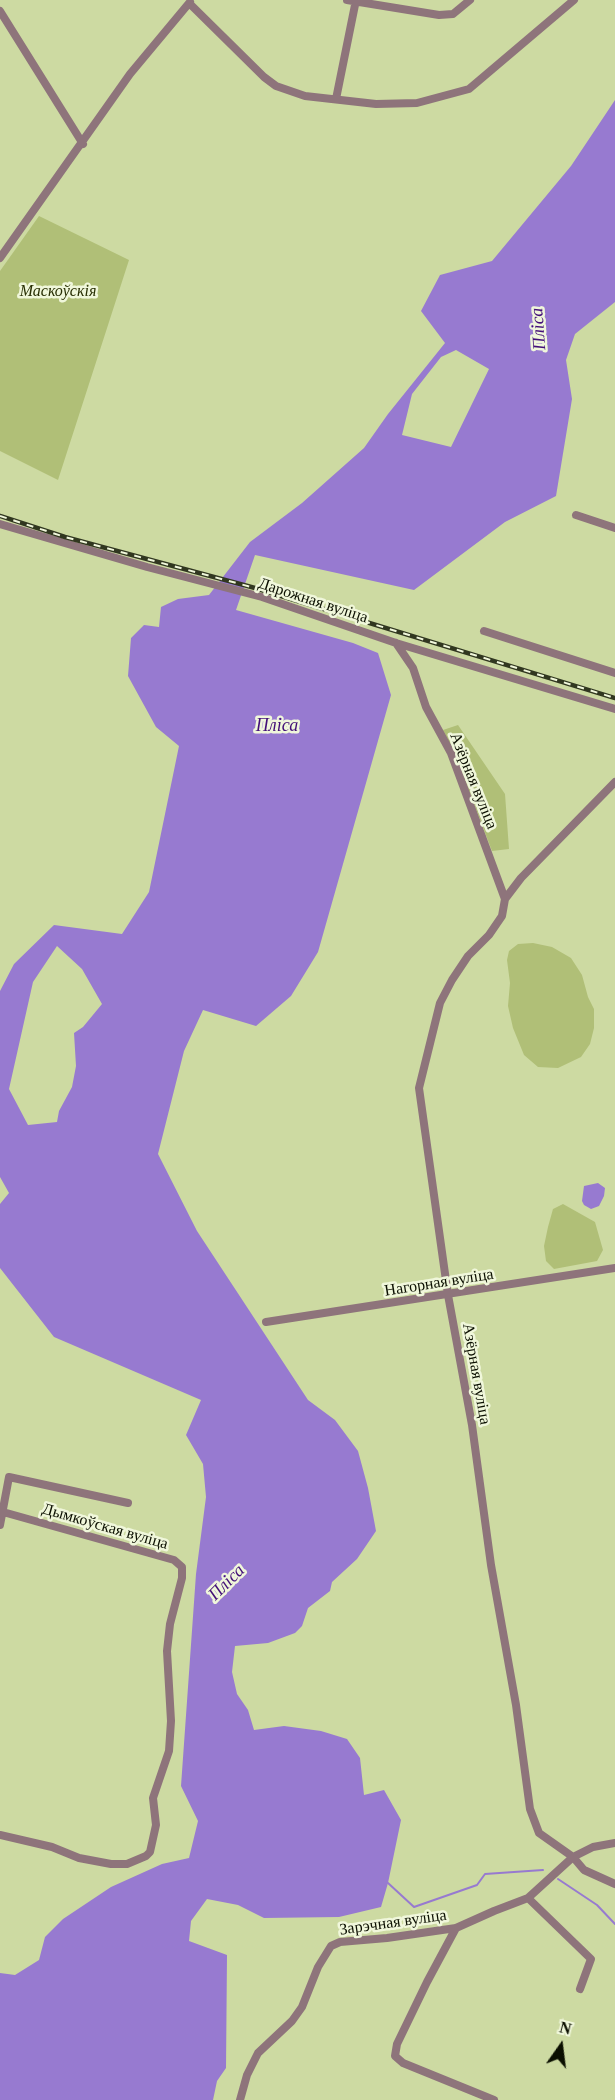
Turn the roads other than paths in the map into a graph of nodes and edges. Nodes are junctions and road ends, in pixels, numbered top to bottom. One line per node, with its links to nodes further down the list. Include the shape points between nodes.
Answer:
1 (470, 0): 3 (street, via 453,14 439,15)
2 (574, 0): 6 (street, via 469,89 417,104)
3 (353, 1): 6 (street)
4 (190, 2): 6 (street, via 276,86 305,96); 7 (street, via 130,74)
5 (0, 11): 7 (street)
6 (336, 99)
7 (82, 144): 8 (street)
8 (0, 258)
9 (576, 514): 11 (street)
10 (0, 524): 13 (street, Дарожная вуліца, via 253,595)
11 (615, 528)
12 (484, 632): 14 (street)
13 (396, 643): 15 (street, Дарожная вуліца); 17 (street, Азёрная вуліца, via 413,668 426,707 451,753)
14 (615, 673)
15 (615, 708)
16 (615, 782): 17 (street, Азёрная вуліца)
17 (505, 899): 19 (street, Азёрная вуліца, via 501,916 446,989 419,1088)
18 (615, 1268): 19 (street, Нагорная вуліца)
19 (448, 1295): 20 (street, Нагорная вуліца); 26 (street, Азёрная вуліца, via 531,1809 539,1833)
20 (266, 1322)
21 (128, 1503): 22 (street, via 9,1477)
22 (3, 1512): 23 (street); 24 (street, Дымкоўская вуліца, via 174,1560 182,1568 182,1578 167,1651 169,1751 153,1798 156,1825 150,1852 127,1864 111,1864)
23 (0, 1525)
24 (0, 1835)
25 (615, 1843): 26 (street, Зарэчная вуліца, via 593,1847)
26 (573, 1857): 27 (street, Азёрная вуліца, via 584,1870); 28 (street, Зарэчная вуліца)
27 (615, 1884)
28 (528, 1898): 29 (street, Зарэчная вуліца); 30 (street, via 591,1959)
29 (456, 1928): 31 (street, Зарэчная вуліца, via 331,1946 318,1966 302,2007 258,2053); 32 (street, via 397,2044 395,2056 430,2075)
30 (580, 1989)
31 (240, 2100)
32 (494, 2100)

